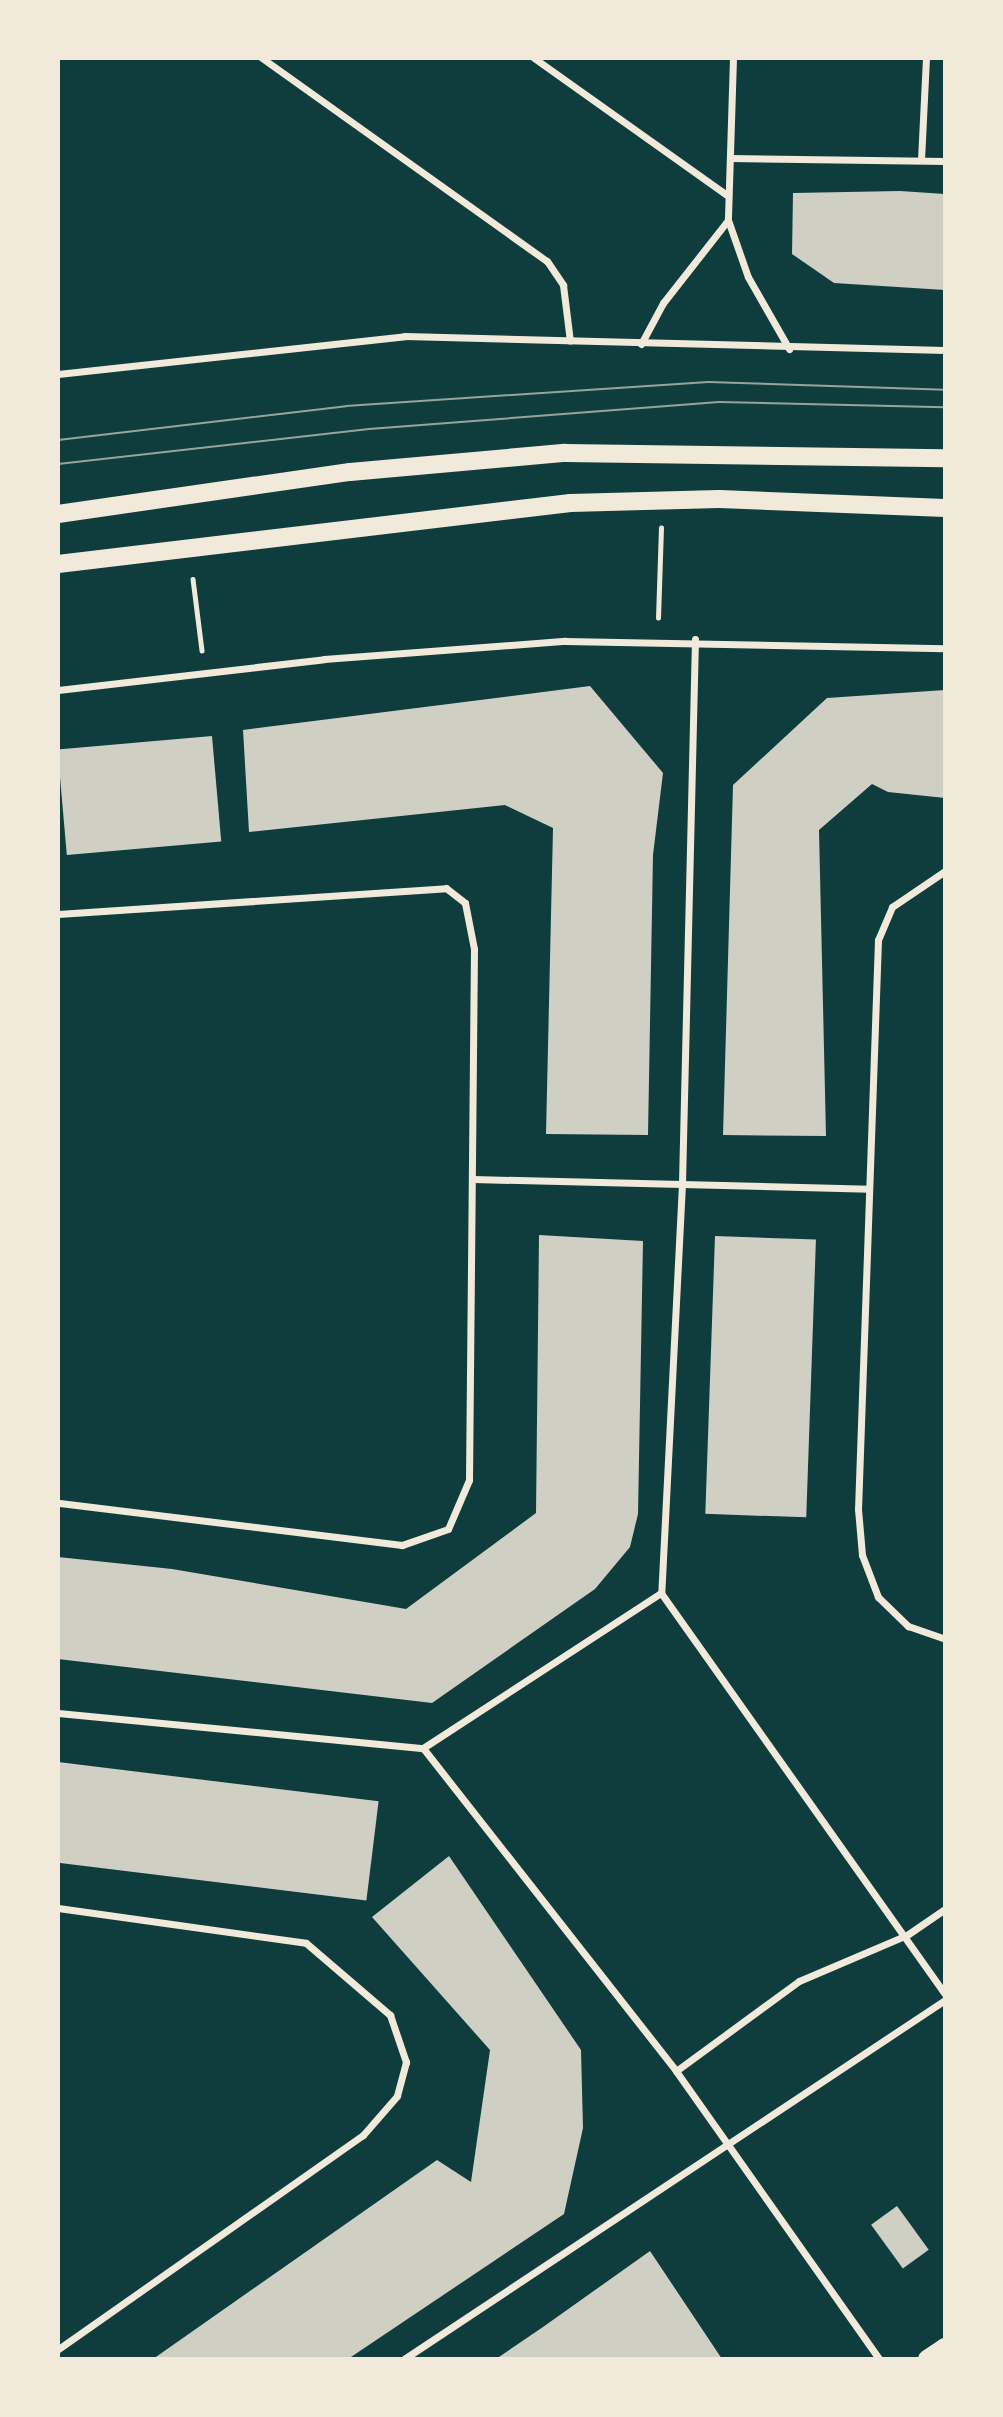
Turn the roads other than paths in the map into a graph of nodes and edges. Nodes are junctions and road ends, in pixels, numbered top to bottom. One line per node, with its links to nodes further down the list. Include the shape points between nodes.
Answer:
1 (262, 58): 10 (street, via 547,261 563,285)
2 (534, 58): 8 (street)
3 (733, 58): 5 (street)
4 (926, 58): 6 (street)
5 (730, 158): 6 (street); 8 (street)
6 (921, 160): 7 (street)
7 (945, 161)
8 (729, 196): 9 (street)
9 (728, 220): 11 (street, via 663,303); 12 (street, via 748,276)
10 (570, 341): 11 (street); 14 (street, via 346,339)
11 (641, 344): 12 (street)
12 (789, 349): 13 (street)
13 (945, 350)
14 (58, 374)
15 (945, 458): 17 (main road, via 673,451 497,457)
16 (945, 508): 18 (main road, via 662,501 455,513)
17 (58, 514)
18 (58, 564)
19 (695, 639): 20 (street); 21 (street, via 444,647); 25 (street)
20 (945, 648)
21 (58, 690)
22 (945, 871): 26 (street, via 892,907 878,940)
23 (58, 914): 24 (street, via 424,887 453,891 473,925)
24 (473, 1179): 25 (street); 27 (street, via 469,1480 447,1529 402,1545)
25 (682, 1184): 26 (street); 28 (street)
26 (869, 1189): 29 (street, via 859,1541 865,1570 886,1608 908,1626)
27 (58, 1503)
28 (660, 1593): 31 (street); 34 (street)
29 (945, 1639)
30 (58, 1713): 31 (street)
31 (423, 1748): 37 (street)
32 (58, 1909): 40 (street, via 306,1943 390,2015 406,2062 397,2095 363,2135)
33 (945, 1909): 34 (street)
34 (907, 1935): 35 (street); 37 (street, via 799,1981)
35 (945, 1994)
36 (945, 2000): 38 (street)
37 (676, 2071): 38 (street)
38 (727, 2149): 41 (street); 42 (street)
39 (945, 2347): 43 (main road)
40 (58, 2349)
41 (404, 2359)
42 (879, 2359)
43 (928, 2359)

